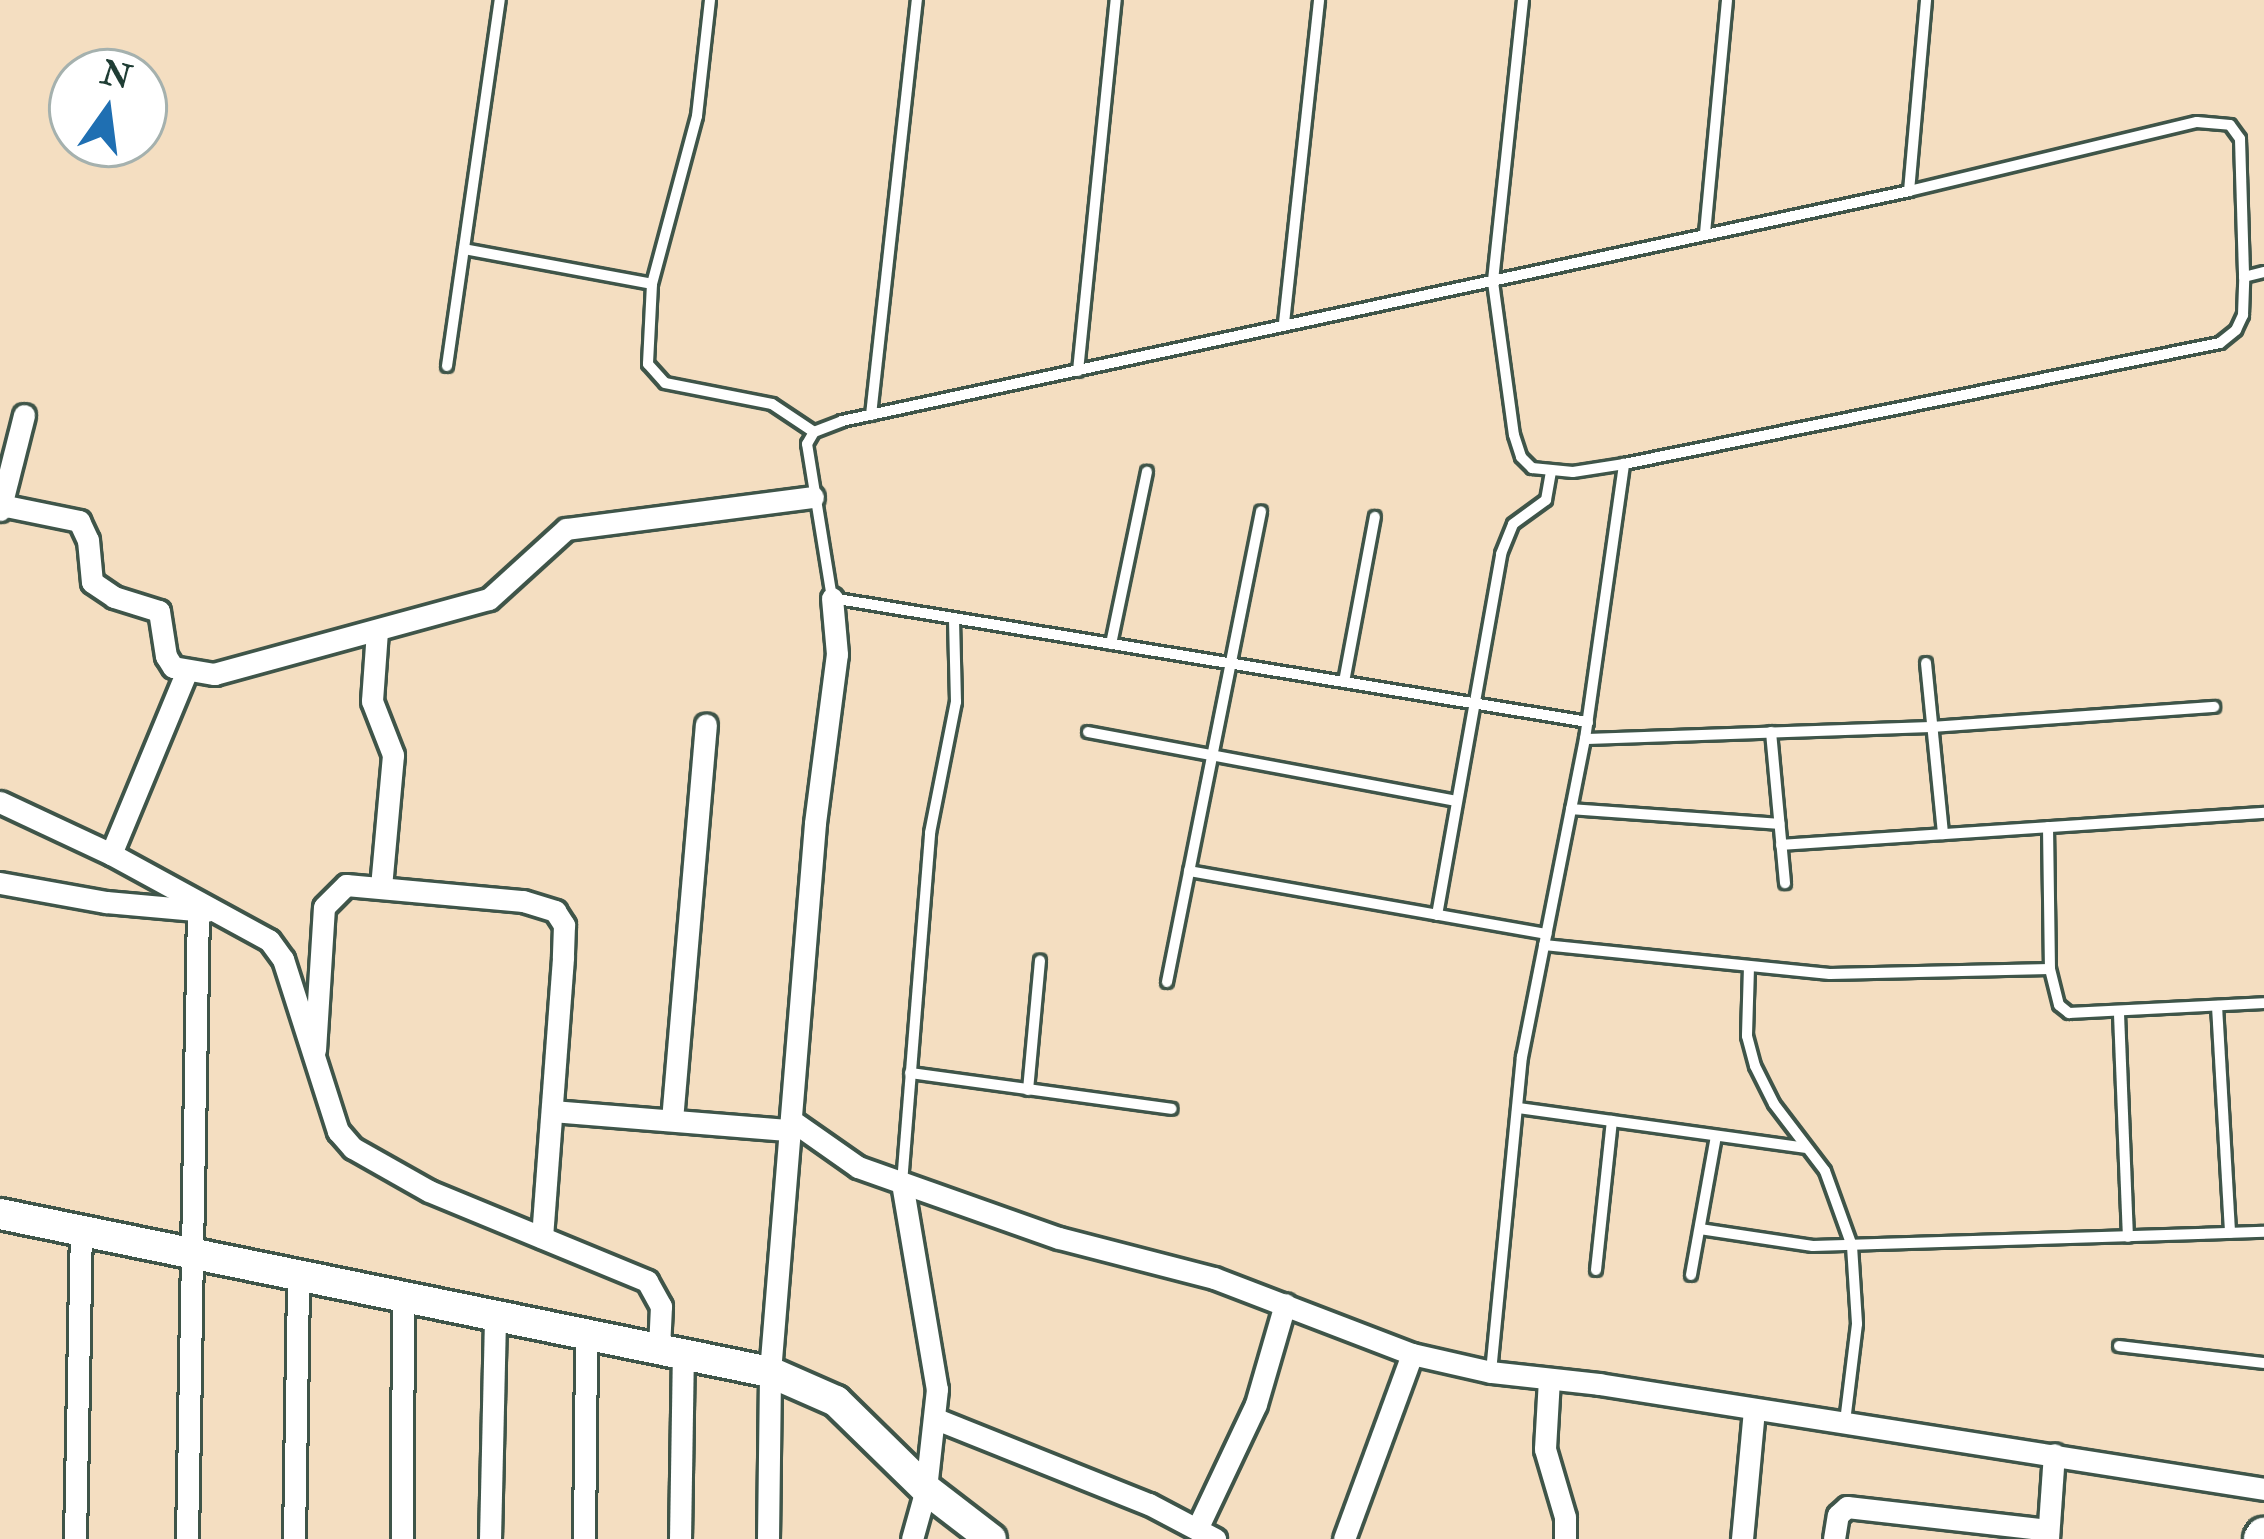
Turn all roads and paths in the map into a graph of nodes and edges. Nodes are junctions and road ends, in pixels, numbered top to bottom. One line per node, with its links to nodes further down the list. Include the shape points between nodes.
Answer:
1 (500, 0): 11 (lane)
2 (710, 0): 15 (lane, via 697,116)
3 (917, 0): 20 (lane)
4 (1116, 0): 18 (lane)
5 (1319, 0): 16 (lane)
6 (1523, 0): 14 (lane)
7 (1727, 0): 10 (lane)
8 (1926, 0): 9 (lane)
9 (1909, 191): 10 (lane); 13 (lane, via 2197,122 2230,125 2245,160)
10 (1705, 233): 14 (lane)
11 (464, 249): 15 (lane); 17 (lane)
12 (2264, 272): 13 (lane)
13 (2244, 278): 22 (lane, via 2243,315 2220,343)
14 (1493, 282): 16 (lane); 24 (lane, via 1521,457)
15 (652, 284): 21 (lane, via 646,351 655,376 772,404)
16 (1284, 323): 18 (lane)
17 (447, 366)
18 (1078, 371): 20 (lane)
19 (24, 415): 26 (street)
20 (871, 415): 21 (lane)
21 (814, 432): 25 (lane, via 806,444)
22 (1624, 464): 24 (lane); 39 (lane)
23 (1147, 472): 32 (lane)
24 (1551, 472): 37 (lane, via 1546,500 1507,536)
25 (813, 497): 29 (lane); 31 (street, via 566,529 489,599)
26 (1, 508): 35 (street, via 79,521 92,582 159,611 166,656)
27 (1261, 511): 34 (lane)
28 (1376, 517): 36 (lane)
29 (832, 598): 30 (lane); 77 (street, via 837,654)
30 (954, 618): 32 (lane); 70 (lane, via 956,702 930,833)
31 (376, 631): 35 (street, via 214,674); 58 (street, via 372,701 393,755)
32 (1112, 644): 34 (lane)
33 (1926, 663): 41 (lane)
34 (1231, 664): 36 (lane); 45 (lane)
35 (186, 673): 54 (street)
36 (1344, 682): 37 (lane)
37 (1473, 703): 39 (lane); 46 (lane)
38 (2215, 706): 41 (lane)
39 (1588, 722): 44 (lane)
40 (706, 724): 75 (street)
41 (1934, 727): 43 (lane); 52 (lane)
42 (1088, 732): 45 (lane)
43 (1771, 732): 44 (lane); 50 (lane)
44 (1586, 739): 48 (lane)
45 (1213, 755): 46 (lane); 55 (lane)
46 (1456, 801): 60 (lane)
47 (0, 802): 54 (street)
48 (1571, 809): 50 (lane); 61 (lane)
49 (2264, 813): 51 (lane)
50 (1779, 824): 53 (lane)
51 (2048, 827): 52 (lane); 64 (lane)
52 (1943, 834): 53 (lane)
53 (1781, 845): 57 (lane)
54 (111, 854): 59 (street)
55 (1189, 871): 60 (lane); 65 (lane)
56 (0, 883): 59 (street)
57 (1785, 883)
58 (381, 886): 69 (street, via 346,885 324,908); 74 (street, via 555,911 564,926)
59 (209, 911): 69 (street, via 251,926 283,959); 89 (street)
60 (1437, 915): 61 (lane)
61 (1545, 940): 63 (lane); 72 (lane)
62 (1040, 961): 71 (lane)
63 (1749, 967): 64 (lane, via 1830,974); 79 (lane, via 1747,1036 1755,1066)
64 (2050, 969): 68 (lane, via 2069,1013)
65 (1166, 982)
66 (2264, 1003): 67 (lane)
67 (2217, 1006): 68 (lane); 85 (lane)
68 (2119, 1014): 87 (lane)
69 (314, 1069): 86 (street, via 353,1148 429,1191)
70 (910, 1073): 71 (lane); 80 (lane)
71 (1028, 1090): 73 (lane)
72 (1518, 1108): 76 (lane); 102 (lane)
73 (1172, 1109)
74 (552, 1111): 75 (street); 86 (street)
75 (672, 1120): 77 (street)
76 (1612, 1121): 78 (lane); 90 (lane)
77 (791, 1125): 80 (street, via 858,1167); 101 (street)
78 (1716, 1136): 79 (lane); 82 (lane)
79 (1805, 1148): 88 (lane, via 1825,1171)
80 (902, 1183): 94 (street); 105 (street, via 936,1359)
81 (0, 1214): 83 (street)
82 (1700, 1229): 88 (lane); 92 (lane)
83 (81, 1232): 89 (street); 112 (street)
84 (2264, 1232): 85 (lane)
85 (2230, 1233): 87 (lane)
86 (542, 1237): 98 (street, via 647,1281)
87 (2128, 1237): 88 (lane)
88 (1852, 1246): 106 (lane, via 1858,1324)
89 (193, 1254): 91 (street); 113 (street)
90 (1596, 1270)
91 (298, 1274): 93 (street); 114 (street)
92 (1691, 1275)
93 (403, 1294): 95 (street); 115 (street)
94 (1285, 1304): 99 (street); 110 (street)
95 (495, 1313): 96 (street); 116 (street)
96 (586, 1333): 98 (street); 117 (street)
97 (2120, 1346): 100 (lane)
98 (671, 1351): 101 (street); 118 (street)
99 (1412, 1354): 102 (street); 122 (street)
100 (2264, 1363)
101 (770, 1372): 108 (street, via 836,1401); 119 (street)
102 (1492, 1372): 103 (street)
103 (1549, 1379): 104 (street); 123 (street, via 1545,1449)
104 (1754, 1409): 106 (street); 124 (street)
105 (936, 1419): 108 (street); 110 (street)
106 (1844, 1426): 107 (street)
107 (2054, 1454): 109 (street); 111 (street)
108 (926, 1489): 120 (street); 121 (street)
109 (2264, 1490)
110 (1206, 1534)
111 (2048, 1535): 125 (street, via 1847,1507)
112 (75, 1539)
113 (187, 1539)
114 (294, 1539)
115 (402, 1539)
116 (490, 1539)
117 (584, 1539)
118 (680, 1539)
119 (768, 1539)
120 (912, 1539)
121 (991, 1539)
122 (1344, 1539)
123 (1565, 1539)
124 (1742, 1539)
125 (1834, 1539)

